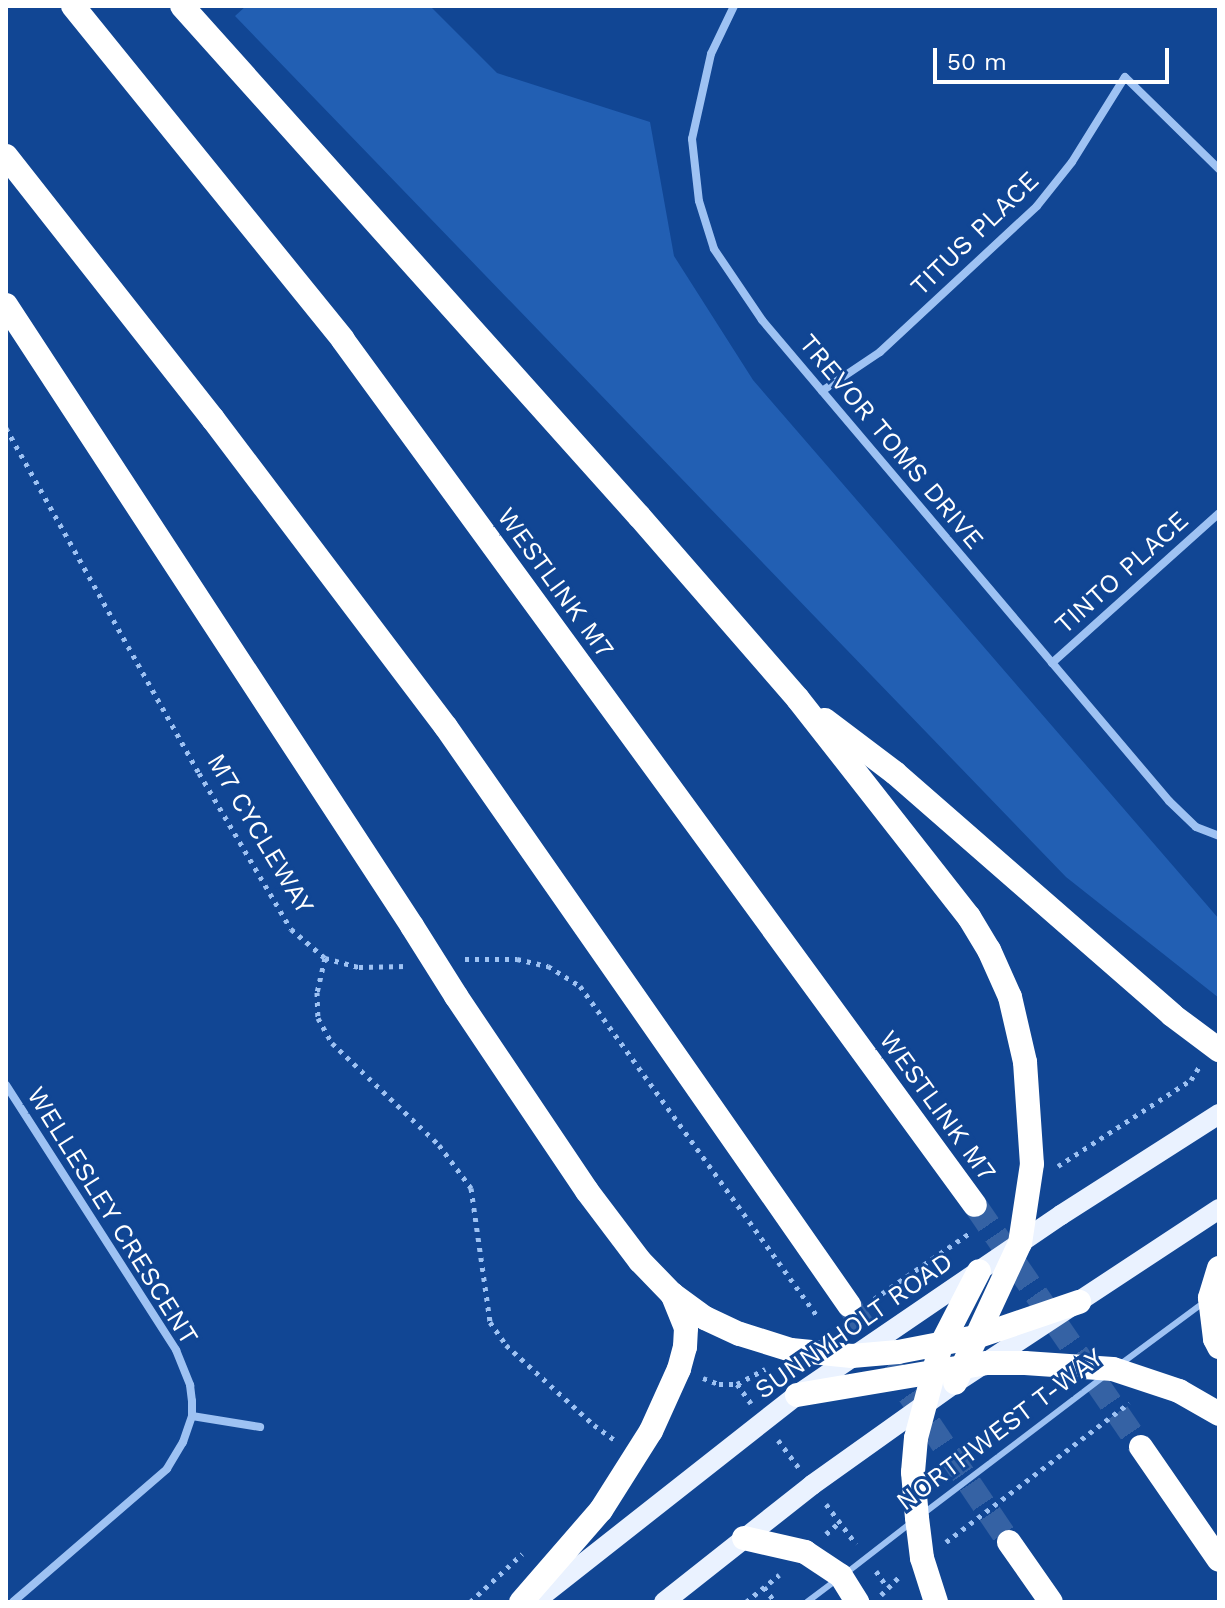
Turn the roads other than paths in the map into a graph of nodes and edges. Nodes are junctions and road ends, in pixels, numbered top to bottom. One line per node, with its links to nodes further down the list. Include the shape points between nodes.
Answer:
1 (73, 6): 16 (highway, WESTLINK M7, via 343,340)
2 (182, 6): 10 (highway)
3 (734, 6): 7 (street, TREVOR TOMS DRIVE, via 711,54 692,139 699,201 714,249 762,320)
4 (6, 156): 23 (highway, via 446,727)
5 (1219, 169): 7 (street, TITUS PLACE, via 1125,77 1072,162 1037,206 880,352)
6 (6, 305): 20 (highway, bridge, via 587,1191)
7 (822, 391): 9 (street, TREVOR TOMS DRIVE)
8 (1219, 513): 9 (street, TINTO PLACE)
9 (1052, 663): 11 (street, TREVOR TOMS DRIVE, via 1169,801 1196,827)
10 (798, 699): 12 (highway, via 895,773 1160,1005); 17 (highway, via 969,917 1010,997 1025,1062 1032,1164)
11 (1219, 836)
12 (1210, 1058)
13 (6, 1085): 34 (street, WELLESLEY CRESCENT, via 176,1350 190,1385)
14 (1219, 1114): 17 (main road, SUNNYHOLT ROAD)
15 (1219, 1209): 22 (main road)
16 (978, 1214)
17 (1020, 1243): 19 (main road, SUNNYHOLT ROAD); 24 (highway)
18 (1219, 1268): 21 (highway)
19 (979, 1271): 25 (highway); 27 (main road, SUNNYHOLT ROAD)
20 (672, 1294): 27 (highway, via 740,1334 791,1350); 43 (highway, via 686,1328 685,1347 651,1431 601,1510)
21 (1215, 1295): 26 (highway); 29 (lane, NORTHWEST T-WAY)
22 (1079, 1302): 24 (highway); 28 (main road)
23 (861, 1303)
24 (976, 1337): 25 (highway); 30 (highway)
25 (941, 1345): 27 (highway); 30 (highway)
26 (1219, 1347)
27 (852, 1356): 31 (main road, SUNNYHOLT ROAD)
28 (987, 1363): 29 (highway); 30 (highway)
29 (1113, 1369): 33 (highway, via 1179,1391); 37 (lane, NORTHWEST T-WAY)
30 (950, 1374): 31 (highway); 32 (highway)
31 (797, 1395): 44 (main road, SUNNYHOLT ROAD)
32 (925, 1406): 37 (highway, via 913,1472); 38 (main road)
33 (1219, 1414)
34 (192, 1416): 35 (street); 42 (street, via 167,1469)
35 (260, 1427)
36 (1141, 1447): 40 (highway)
37 (917, 1518): 41 (lane, NORTHWEST T-WAY); 48 (highway)
38 (744, 1538): 41 (highway, via 805,1552); 45 (main road)
39 (1009, 1542): 49 (highway)
40 (1219, 1560)
41 (841, 1576): 46 (lane, NORTHWEST T-WAY); 47 (highway)
42 (13, 1602)
43 (521, 1602)
44 (534, 1602)
45 (664, 1602)
46 (807, 1602)
47 (857, 1602)
48 (936, 1602)
49 (1051, 1602)

